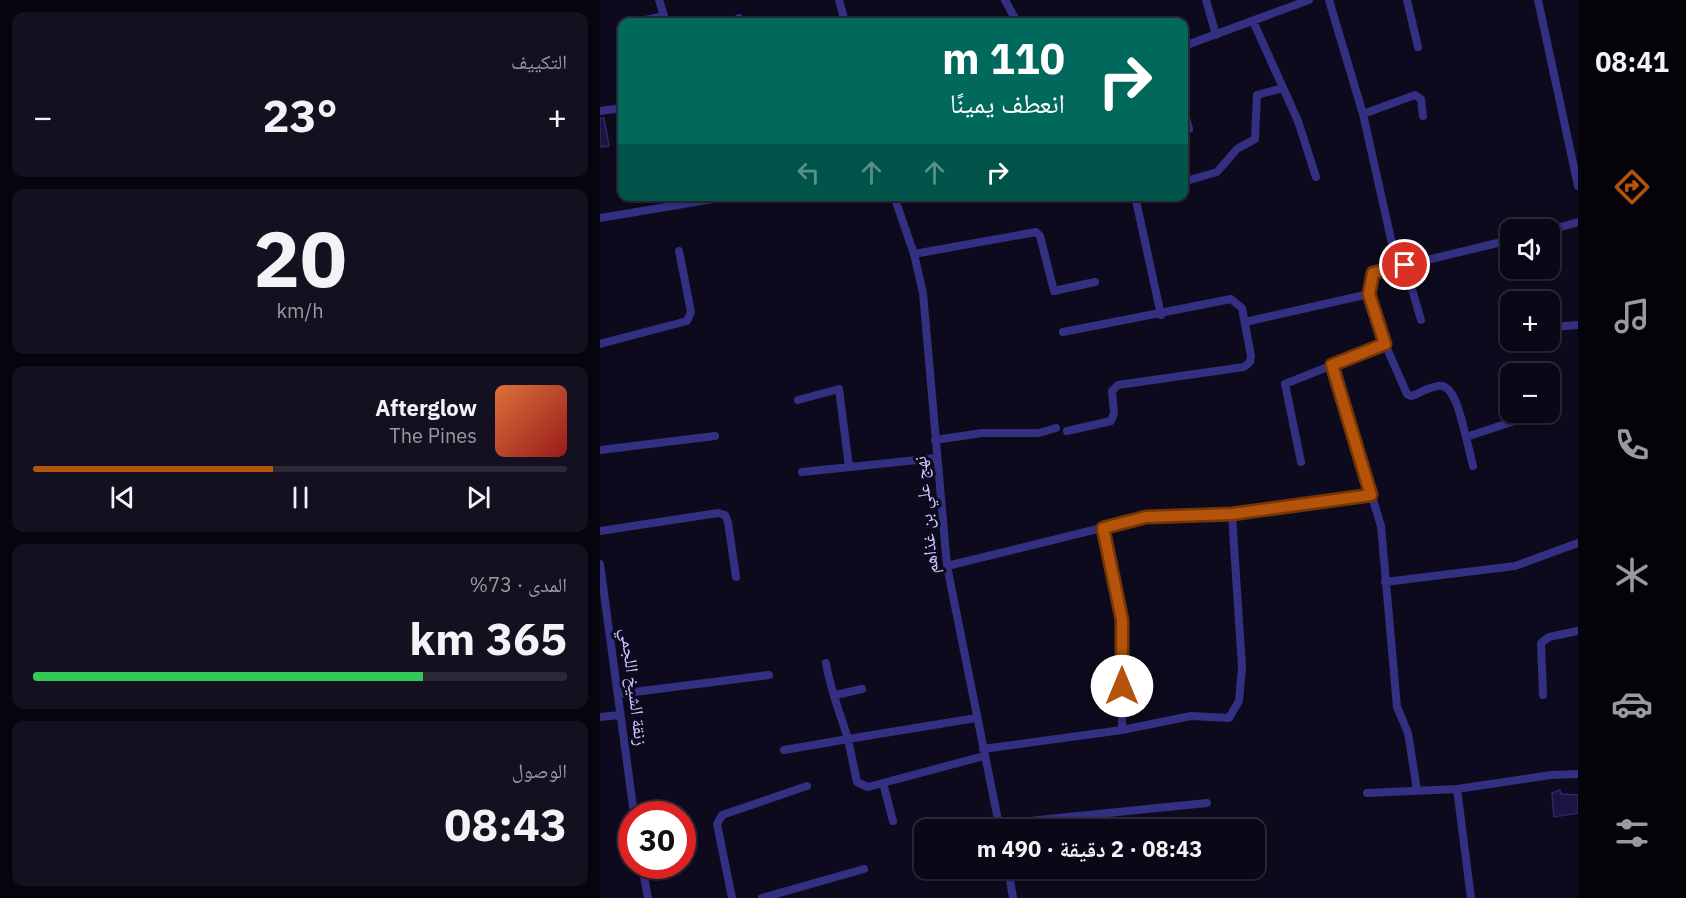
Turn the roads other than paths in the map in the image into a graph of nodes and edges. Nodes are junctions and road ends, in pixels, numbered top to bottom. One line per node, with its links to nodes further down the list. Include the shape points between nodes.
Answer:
1 (659, 0): 11 (street, via 664,16)
2 (839, 0): 12 (street)
3 (1005, 0): 13 (street)
4 (1206, 0): 15 (street)
5 (1274, 0): 10 (street)
6 (1309, 0): 10 (street)
7 (1329, 0): 21 (street)
8 (1407, 0): 17 (street)
9 (1538, 0): 27 (street)
10 (1277, 10): 14 (street)
11 (655, 18)
12 (844, 18)
13 (1015, 18)
14 (1253, 21): 15 (street); 18 (street)
15 (1216, 35): 16 (street)
16 (1188, 45)
17 (1418, 47)
18 (1283, 88): 25 (street); 26 (street, via 1257,95 1255,139 1240,146 1217,172)
19 (618, 109): 20 (street)
20 (600, 111)
21 (1363, 114): 22 (street, via 1415,95 1421,99); 37 (street)
22 (1423, 116)
23 (1188, 125): 24 (street)
24 (1189, 129)
25 (1316, 177)
26 (1188, 180)
27 (1578, 186)
28 (701, 201): 31 (street)
29 (896, 201): 36 (street, نهج علي بن غذاهم)
30 (1136, 201): 40 (street)
31 (600, 218)
32 (1578, 222): 33 (street)
33 (1560, 227)
34 (1500, 242): 37 (street)
35 (679, 251): 47 (street, via 691,312 687,321)
36 (914, 254): 38 (street, via 1036,232 1054,291); 55 (street, نهج علي بن غذاهم, via 923,293)
37 (1401, 265): 39 (street, via 1373,273); 41 (street)
38 (1095, 282)
39 (1369, 294): 42 (street); 46 (street)
40 (1161, 315): 42 (street, via 1231,299 1240,303); 45 (street)
41 (1421, 320)
42 (1245, 322): 52 (street, via 1251,359 1244,367 1118,385 1112,391 1111,421)
43 (1578, 325): 44 (street)
44 (1560, 326)
45 (1064, 332)
46 (1385, 344): 48 (street); 54 (street, via 1407,394 1439,386 1447,388 1454,397)
47 (600, 345)
48 (1332, 365): 58 (street, via 1285,384); 62 (street)
49 (798, 399): 60 (street, via 839,389)
50 (1509, 423): 54 (street)
51 (1056, 428): 55 (street, via 1039,433 982,433)
52 (1068, 431)
53 (715, 436): 56 (street)
54 (1466, 437): 59 (street)
55 (935, 440): 57 (street, نهج علي بن غذاهم)
56 (600, 450)
57 (936, 458): 60 (street); 68 (street, نهج علي بن غذاهم)
58 (1301, 462)
59 (1473, 466)
60 (849, 467): 61 (street)
61 (802, 472)
62 (1371, 495): 63 (street); 70 (street, via 1381,526)
63 (1232, 514): 64 (street, via 1146,517); 82 (street, via 1242,667 1239,702 1229,718 1191,717)
64 (1103, 528): 68 (street); 82 (street, via 1122,620)
65 (600, 531): 69 (street, via 725,515)
66 (1578, 543): 70 (street, via 1515,567)
67 (600, 564): 71 (street, زنقة الشيخ اللجمي)
68 (947, 566): 81 (street, نهج علي بن غذاهم)
69 (736, 577)
70 (1385, 582): 90 (street, via 1397,707 1408,733)
71 (604, 614): 76 (street, زنقة الشيخ اللجمي)
72 (1578, 631): 78 (street, via 1549,637 1541,643)
73 (826, 663): 77 (street, via 829,687)
74 (770, 675): 76 (street)
75 (862, 689): 77 (street)
76 (618, 694): 79 (street, زنقة الشيخ اللجمي)
77 (836, 695): 83 (street)
78 (1543, 695)
79 (620, 715): 80 (street); 92 (street, زنقة الشيخ اللجمي)
80 (600, 717)
81 (976, 717): 83 (street); 85 (street, نهج علي بن غذاهم)
82 (1122, 730): 85 (street)
83 (848, 739): 84 (street); 87 (street, via 857,782 868,788)
84 (784, 750)
85 (983, 752): 87 (street); 94 (street, نهج علي بن غذاهم)
86 (1578, 774): 89 (street)
87 (883, 783): 96 (street)
88 (807, 786): 101 (street, via 722,815 717,824)
89 (1457, 789): 90 (street); 104 (street)
90 (1417, 790): 91 (street)
91 (1367, 793)
92 (632, 801)
93 (1207, 803): 95 (street)
94 (997, 819)
95 (1068, 819)
96 (893, 821)
97 (864, 869): 102 (street)
98 (644, 879): 100 (street)
99 (1010, 879): 103 (street)
100 (648, 898)
101 (732, 898)
102 (762, 898)
103 (1013, 898)
104 (1471, 898)

